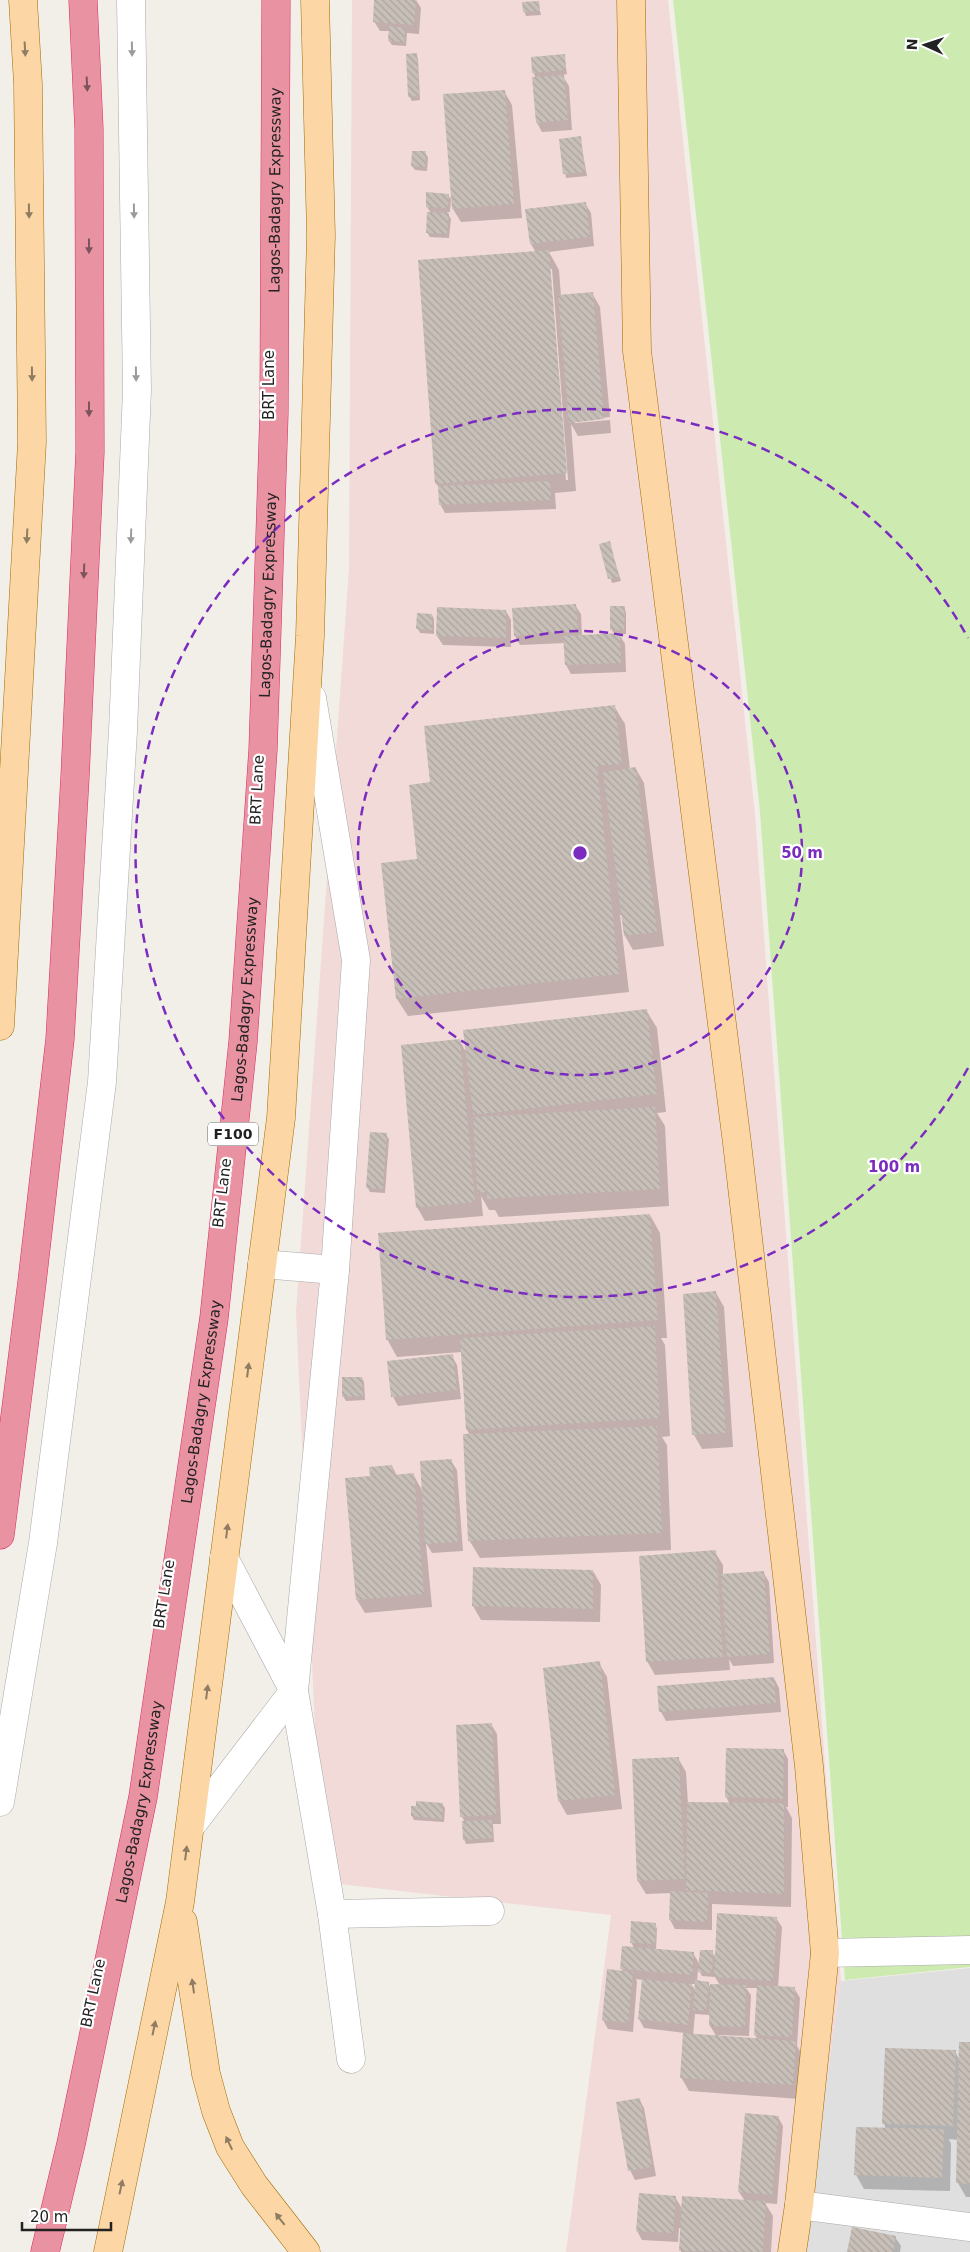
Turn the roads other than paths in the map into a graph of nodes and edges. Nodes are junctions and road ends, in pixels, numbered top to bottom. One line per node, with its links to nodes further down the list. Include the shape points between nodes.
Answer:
1 (22, 0): 9 (main road, one-way to 9, via 28,84 32,442)
2 (83, 0): 12 (highway, one-way to 12, via 89,129 90,452 75,787 60,1040)
3 (131, 0): 15 (street, one-way to 15, via 137,390 123,731 102,1082 43,1543)
4 (266, 0): 25 (street, BRT Lane, via 270,280 267,615 251,907 232,1101 207,1317 135,1786)
5 (276, 0): 26 (highway, Lagos-Badagry Expressway / F100, via 274,413 263,740 239,1081 214,1318 143,1798 71,2144)
6 (315, 0): 8 (main road, via 321,235)
7 (631, 0): 21 (main road, via 637,351 737,1143 809,1766)
8 (308, 674): 10 (main road, via 280,1118); 11 (street, via 356,960)
9 (0, 1026)
10 (262, 1264): 11 (street); 13 (main road, one-way to 10)
11 (335, 1270): 14 (street)
12 (1, 1522)
13 (224, 1558): 14 (street); 16 (main road, one-way to 13)
14 (294, 1691): 16 (street); 19 (street)
15 (0, 1802)
16 (190, 1827): 17 (main road, one-way to 16)
17 (180, 1902): 27 (main road, one-way to 17); 28 (main road, one-way to 17, via 254,2185 230,2147 216,2111 206,2074)
18 (490, 1911): 19 (street)
19 (332, 1914): 22 (street)
20 (970, 1950): 21 (street)
21 (825, 1953): 23 (main road)
22 (351, 2059)
23 (799, 2205): 24 (street); 29 (main road)
24 (970, 2226)
25 (36, 2252)
26 (45, 2252)
27 (108, 2252)
28 (306, 2252)
29 (792, 2252)

